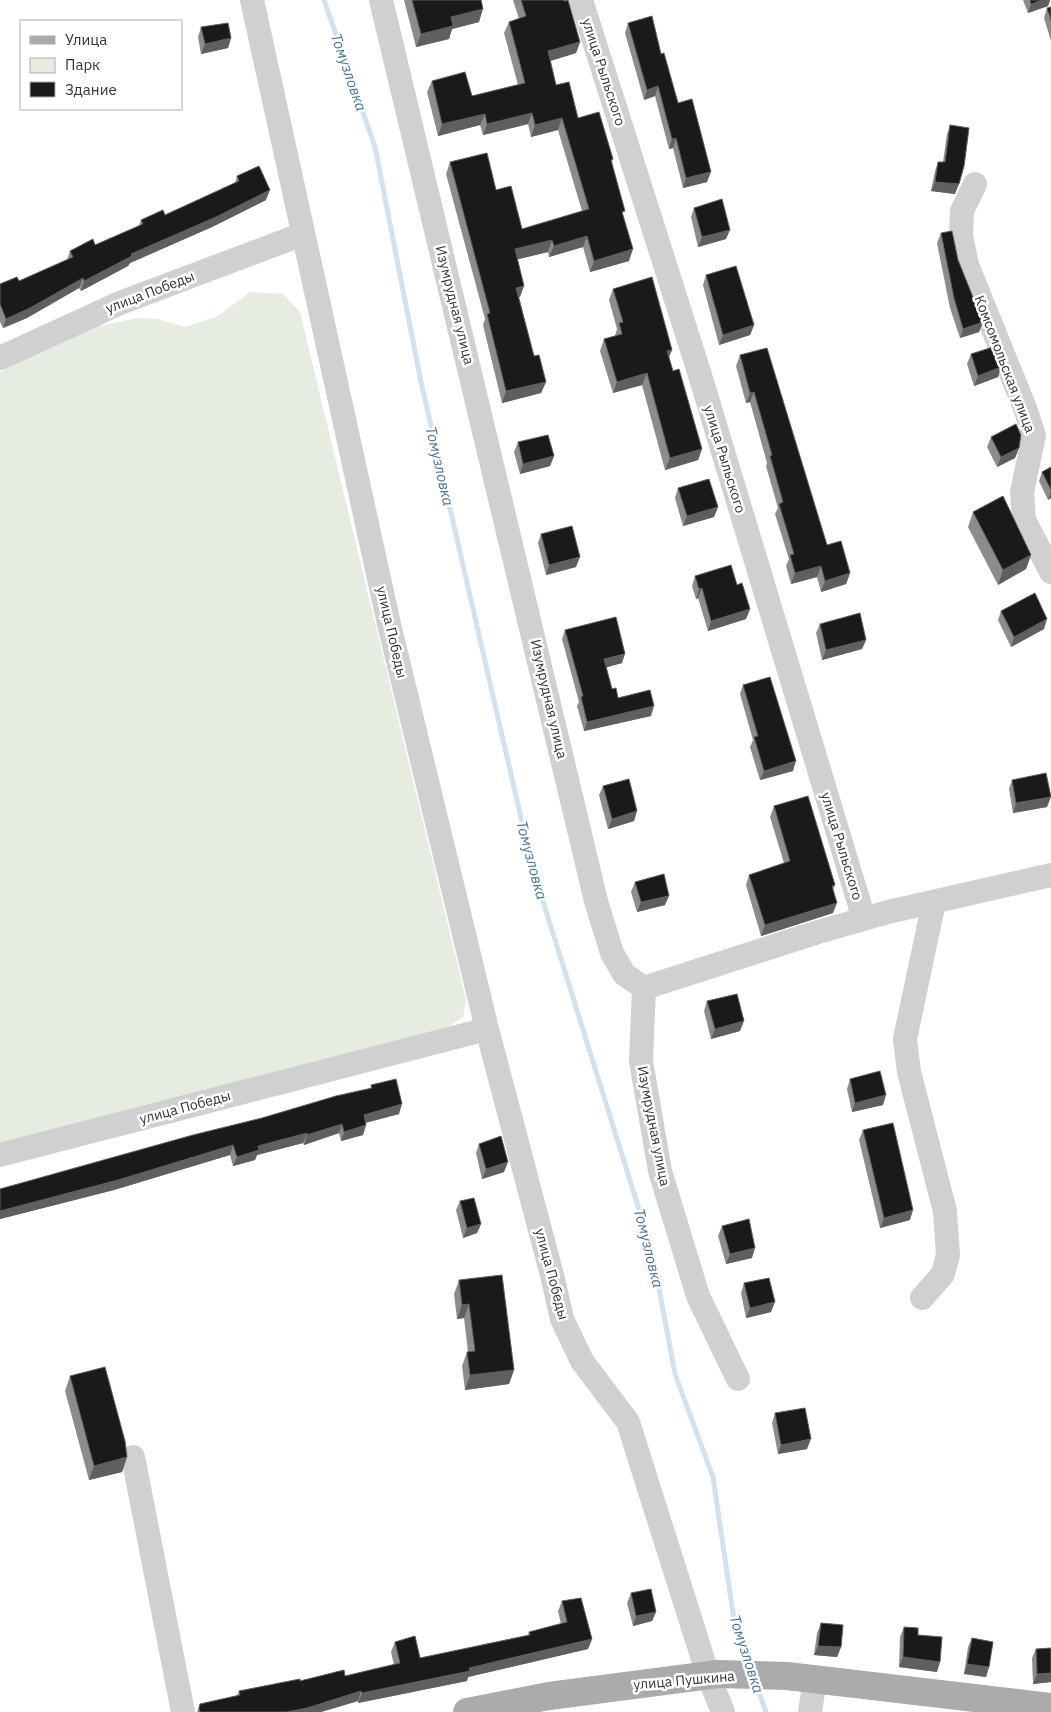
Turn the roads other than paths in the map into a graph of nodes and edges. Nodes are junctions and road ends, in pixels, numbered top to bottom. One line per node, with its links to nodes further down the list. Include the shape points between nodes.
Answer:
1 (252, 0): 5 (street, улица Победы)
2 (381, 0): 11 (street, Изумрудная улица, via 596,901 612,953 624,974)
3 (581, 0): 10 (street, улица Рыльского, via 699,372)
4 (975, 184): 7 (street, Комсомольская улица, via 962,211 961,235 967,264 1034,435 1022,492 1024,520)
5 (303, 234): 6 (street, улица Победы, via 120,303); 12 (street, улица Победы, via 389,624)
6 (0, 358)
7 (1051, 572)
8 (1051, 875): 9 (street)
9 (934, 902): 10 (street); 14 (street, via 905,1039 909,1072 945,1211 948,1255 942,1274)
10 (864, 919): 11 (street)
11 (644, 988): 15 (street, Изумрудная улица, via 641,1061 660,1171 698,1296)
12 (487, 1029): 13 (street, улица Победы); 17 (street, улица Победы, via 562,1319 582,1361 628,1422)
13 (0, 1155)
14 (922, 1298)
15 (738, 1379)
16 (133, 1457): 20 (street)
17 (713, 1674): 18 (main road, улица Пушкина); 21 (main road, улица Пушкина, via 549,1696); 22 (street, улица Победы)
18 (815, 1679): 19 (main road, улица Пушкина); 23 (street)
19 (1051, 1706)
20 (183, 1712)
21 (467, 1712)
22 (722, 1712)
23 (810, 1712)

